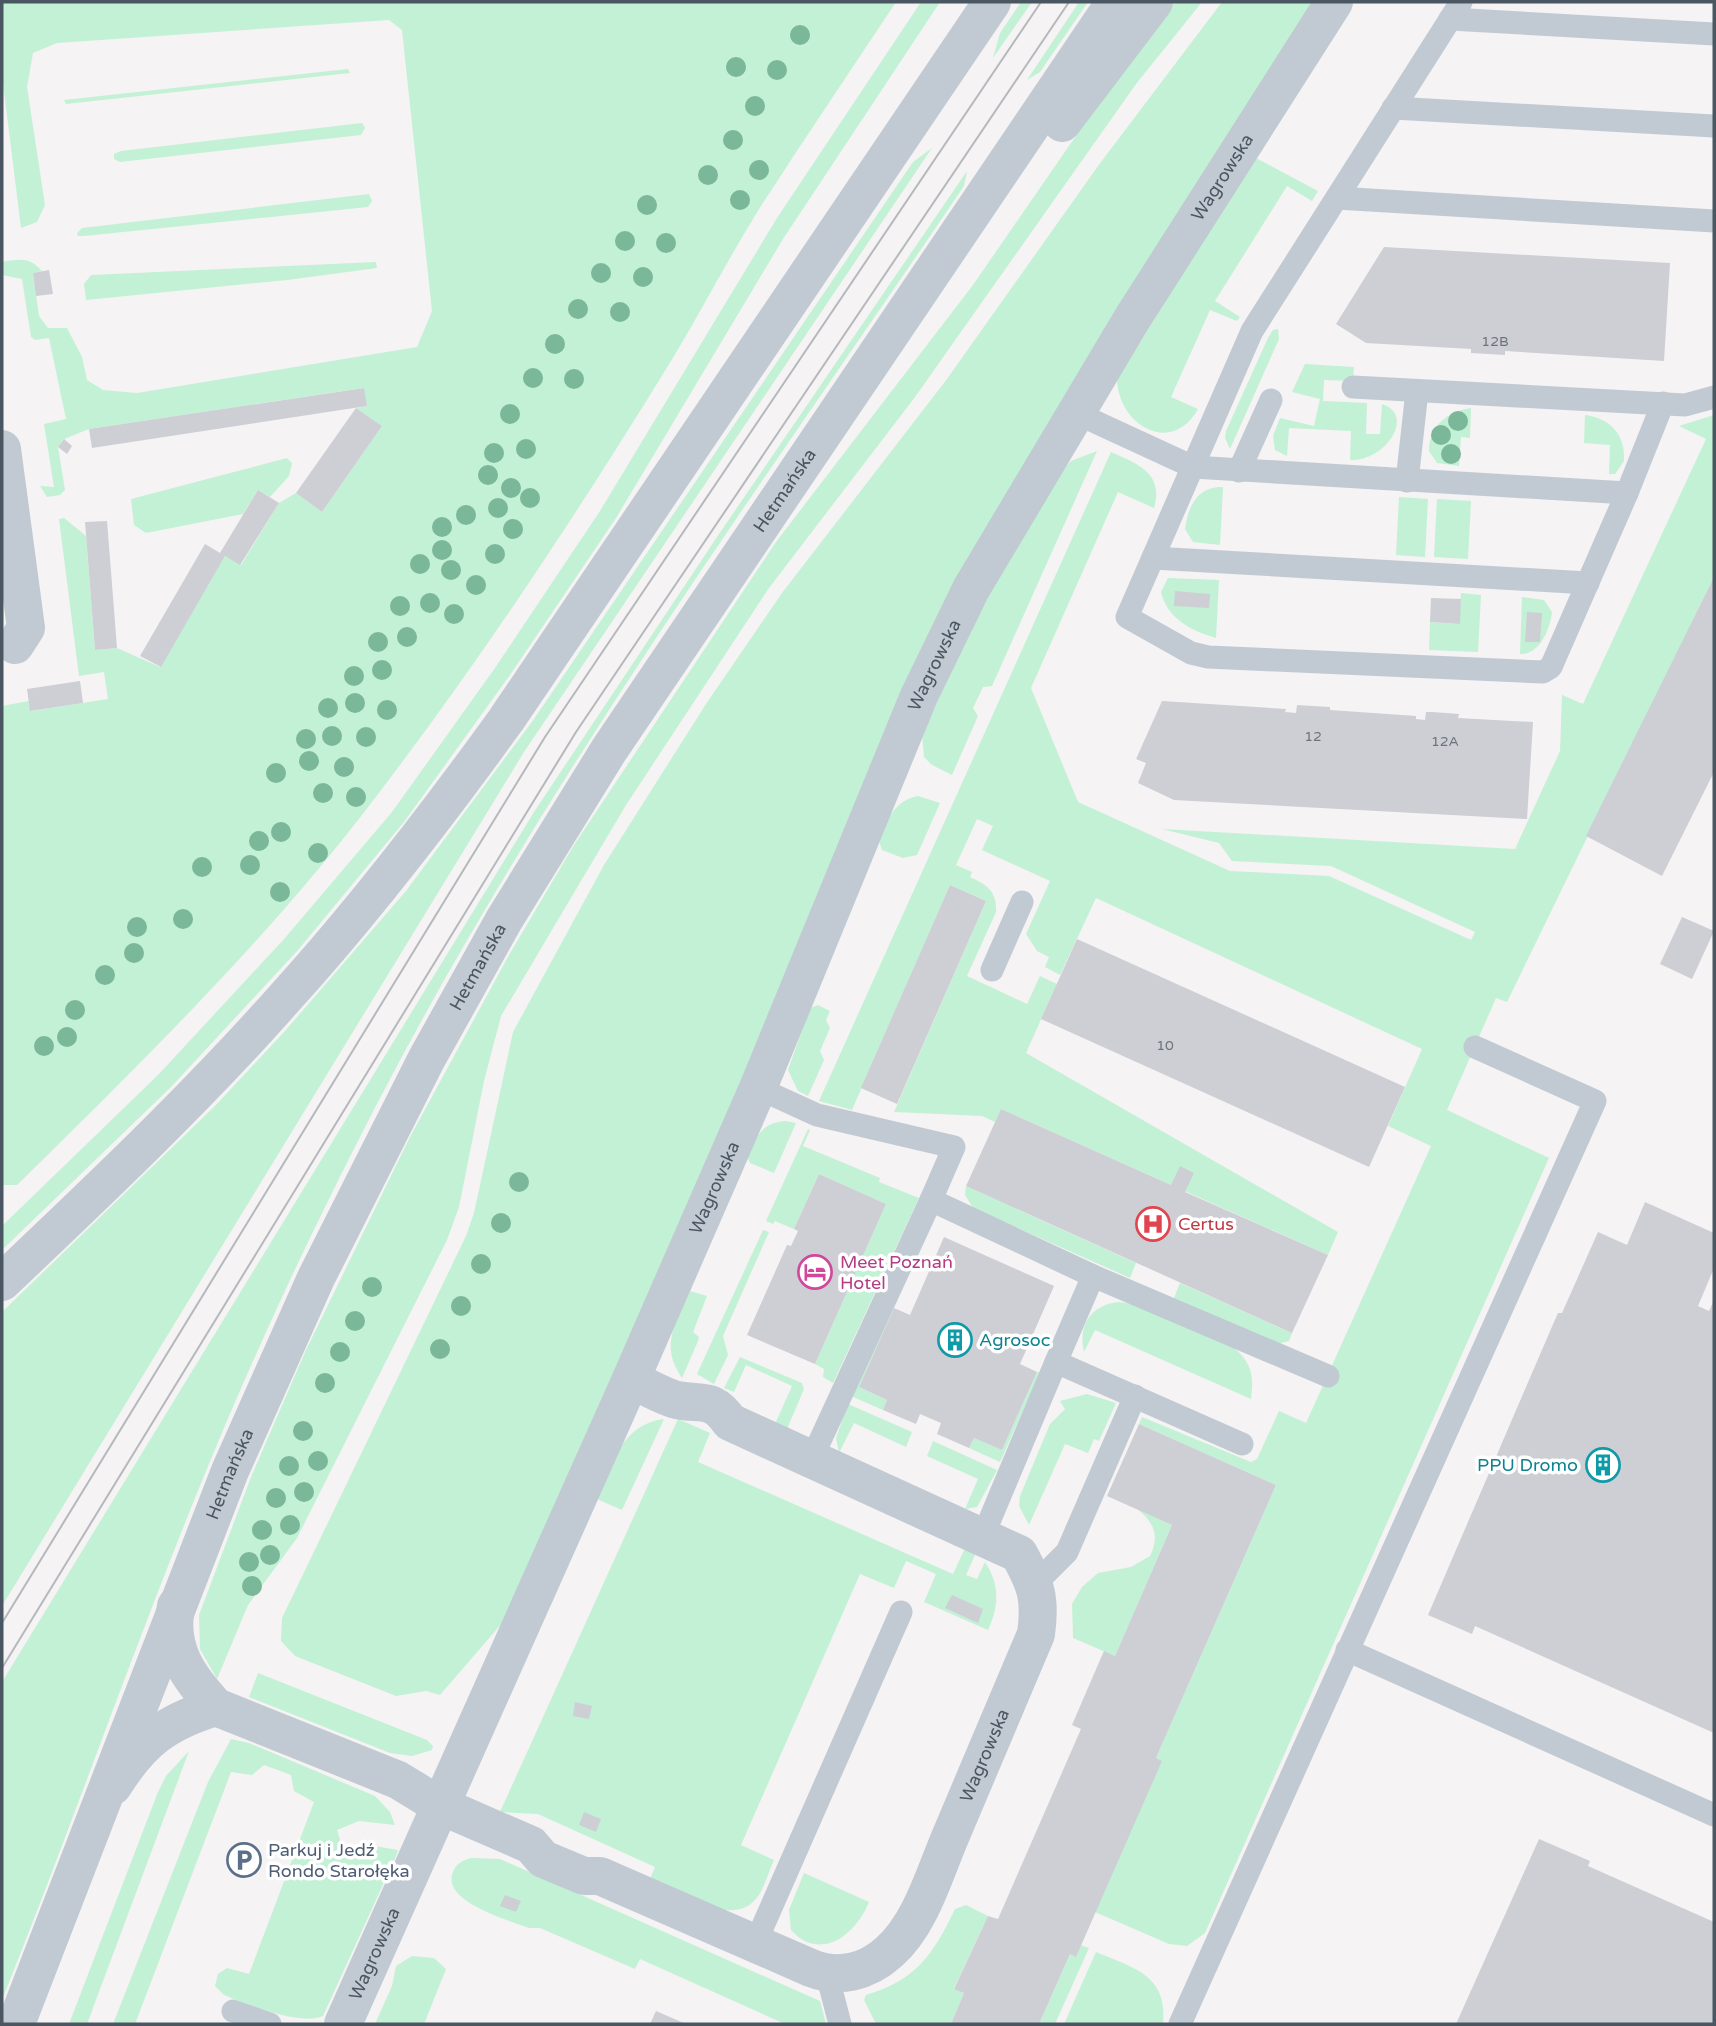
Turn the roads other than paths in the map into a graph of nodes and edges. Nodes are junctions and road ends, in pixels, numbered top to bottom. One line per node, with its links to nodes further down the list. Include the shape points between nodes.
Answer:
1 (963, 2): 20 (street)
2 (992, 2): 20 (street)
3 (1115, 2): 24 (street, Hetmańska)
4 (1154, 2): 24 (street)
5 (1334, 2): 17 (street, Wagrowska)
6 (1455, 10): 7 (lane); 8 (lane)
7 (1714, 34)
8 (1393, 108): 9 (lane); 10 (lane)
9 (1714, 126)
10 (1336, 198): 11 (lane); 19 (lane, via 1252,331)
11 (1714, 221)
12 (1353, 387): 13 (lane)
13 (1418, 391): 16 (lane); 22 (lane)
14 (1714, 397): 16 (lane, via 1685,405)
15 (1271, 400): 21 (lane)
16 (1662, 403): 23 (lane)
17 (1076, 413): 19 (lane); 31 (street, Wagrowska, via 971,589 919,696)
18 (2, 449): 27 (street, via 26,628)
19 (1193, 467): 21 (lane); 25 (lane)
20 (677, 470): 34 (street, via 506,720 376,892 233,1054)
21 (1239, 471): 22 (lane)
22 (1407, 481): 23 (lane)
23 (1628, 493): 26 (lane)
24 (762, 521): 43 (street, Hetmańska, via 609,750 426,1060 288,1338)
25 (1153, 558): 26 (lane); 26 (lane, via 1128,617 1191,653 1208,657 1543,672 1551,667)
26 (1588, 583)
27 (15, 645)
28 (1022, 902): 29 (lane)
29 (992, 970)
30 (1475, 1046): 45 (lane, via 1595,1101)
31 (758, 1088): 32 (lane, via 817,1115 954,1147); 37 (street, Wagrowska)
32 (931, 1200): 33 (lane); 40 (lane)
33 (1093, 1276): 35 (lane); 36 (lane)
34 (2, 1282)
35 (1056, 1362): 38 (lane); 41 (lane)
36 (1328, 1376)
37 (631, 1379): 40 (street, Wagrowska, via 677,1400 701,1400 721,1409 730,1422); 47 (street, Wagrowska)
38 (1135, 1396): 39 (lane); 42 (lane, via 1067,1552)
39 (1242, 1444)
40 (812, 1458): 41 (street, Wagrowska)
41 (983, 1536): 42 (street, Wagrowska, via 1019,1554)
42 (1035, 1584): 51 (street, Wagrowska, via 1040,1608 1036,1634 911,1925 889,1952 866,1966 847,1975)
43 (176, 1604): 46 (street, via 173,1632 180,1659); 48 (street, Hetmańska)
44 (901, 1612): 50 (lane)
45 (1347, 1650): 49 (lane); 57 (lane)
46 (216, 1707): 47 (street, via 398,1780); 48 (street, via 181,1718 150,1739 123,1770)
47 (439, 1805): 50 (street, via 531,1846 544,1859 584,1876 600,1876); 55 (street, Wagrowska)
48 (96, 1814): 53 (street, Hetmańska)
49 (1714, 1815)
50 (755, 1944): 51 (street)
51 (827, 1974): 56 (lane)
52 (233, 2011): 54 (lane)
53 (18, 2019)
54 (270, 2024)
55 (343, 2024)
56 (840, 2024)
57 (1180, 2024)

